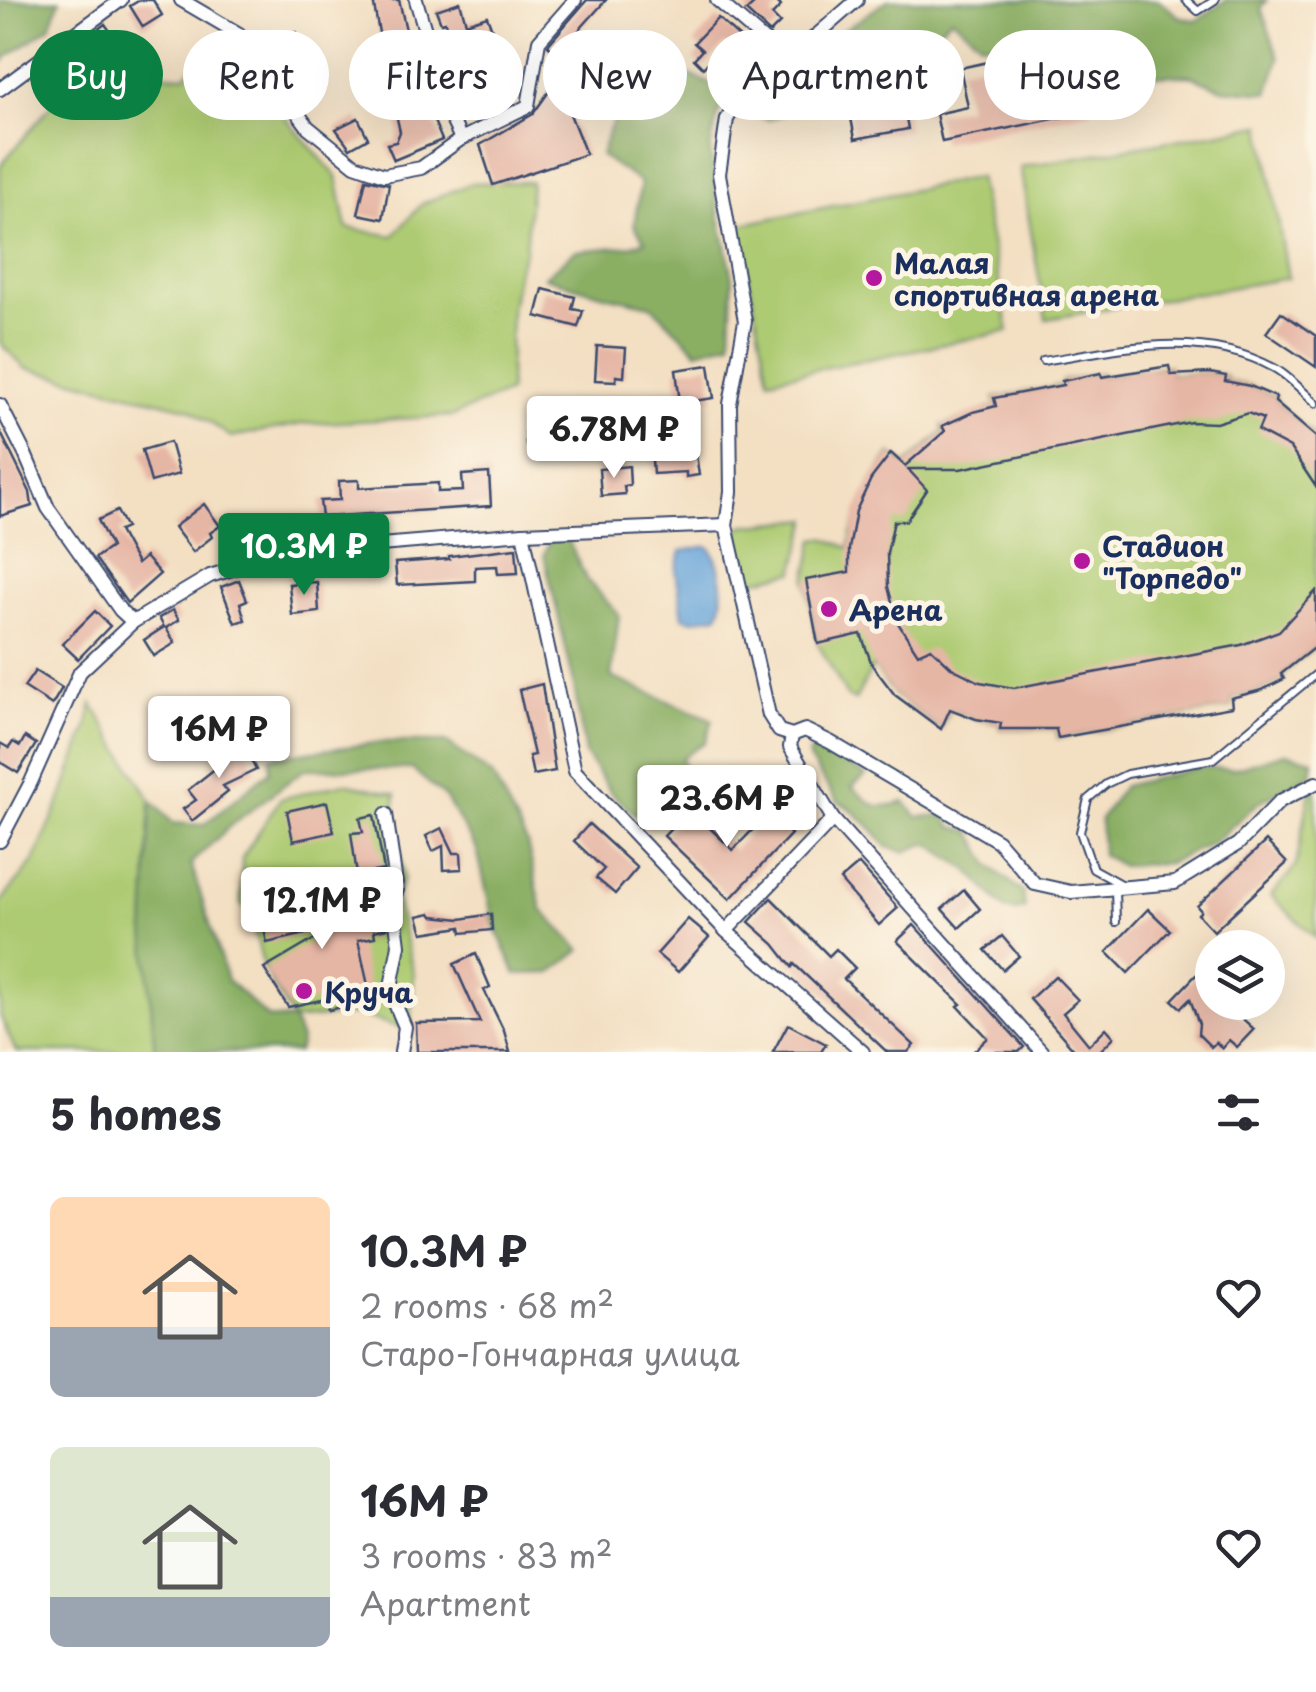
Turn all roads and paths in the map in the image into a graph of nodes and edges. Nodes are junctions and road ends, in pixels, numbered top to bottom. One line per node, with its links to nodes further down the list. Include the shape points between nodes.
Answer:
1 (121, 0): 11 (street)
2 (181, 0): 13 (street, via 239,34 308,127 355,165 384,175 421,168)
3 (416, 0): 13 (street)
4 (575, 0): 13 (street, via 540,41 528,106)
5 (717, 0): 9 (street)
6 (857, 0): 10 (street)
7 (1186, 0): 8 (lane, via 1198,11)
8 (1215, 0)
9 (752, 30)
10 (823, 30)
11 (0, 89)
12 (727, 120): 17 (street, via 719,174 744,321 730,404)
13 (461, 139)
14 (1043, 361): 15 (lane, via 1166,342 1223,349 1274,368)
15 (1316, 403)
16 (0, 405): 19 (street, via 48,508)
17 (726, 525): 18 (street); 21 (street, via 769,715 779,732)
18 (523, 533): 19 (street, via 284,553 210,576); 28 (street, via 575,771)
19 (133, 622): 25 (street, via 80,672)
20 (1316, 674): 26 (lane, via 1214,759 1128,774 1088,799 1080,832 1093,869)
21 (792, 736): 24 (street, via 790,748); 26 (street, via 804,730 830,742 956,814 998,840 1035,884 1071,892)
22 (1316, 783): 26 (street, via 1280,801 1242,848 1218,863 1175,884)
23 (386, 814): 29 (street, via 400,946 390,992 405,1027)
24 (832, 819): 28 (street); 31 (street)
25 (0, 841)
26 (1121, 888): 27 (lane)
27 (1116, 922)
28 (726, 931): 30 (street)
29 (401, 1052)
30 (863, 1052)
31 (1042, 1052)

